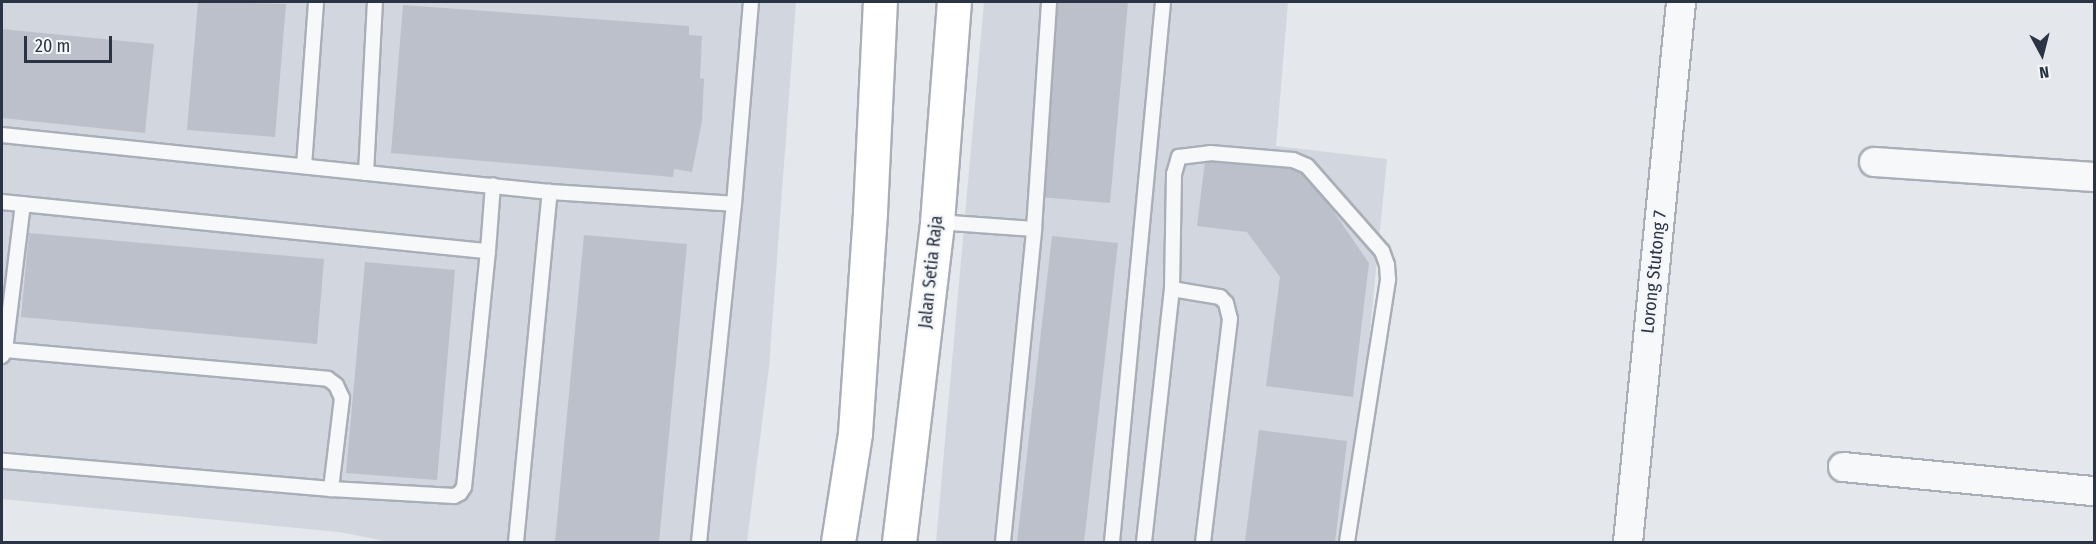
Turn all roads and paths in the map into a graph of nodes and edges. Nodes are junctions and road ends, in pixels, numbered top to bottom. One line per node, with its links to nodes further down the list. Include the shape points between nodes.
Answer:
1 (316, 2): 11 (lane)
2 (375, 2): 12 (lane)
3 (751, 2): 18 (lane)
4 (880, 2): 30 (main road, via 855,433)
5 (954, 2): 19 (main road, Jalan Setia Raja)
6 (1048, 2): 20 (lane)
7 (1163, 2): 33 (lane)
8 (1681, 2): 37 (street, Lorong Stutong 7)
9 (2, 135): 11 (lane)
10 (1874, 162): 13 (street)
11 (304, 166): 12 (lane)
12 (366, 173): 14 (lane)
13 (2094, 177)
14 (494, 185): 15 (lane); 21 (lane)
15 (550, 192): 18 (lane); 28 (lane)
16 (2, 202): 17 (lane)
17 (23, 204): 21 (lane); 23 (lane)
18 (734, 204): 29 (lane)
19 (937, 222): 20 (lane); 31 (main road, Jalan Setia Raja)
20 (1034, 229): 32 (lane)
21 (488, 251): 26 (lane, via 464,487 454,496)
22 (1172, 289): 34 (lane); 35 (lane, via 1220,297 1230,319); 36 (lane, via 1172,193 1179,157 1210,153 1293,160 1307,166 1382,251 1388,280)
23 (3, 353): 26 (lane, via 328,379 336,384 342,398)
24 (2, 461): 26 (lane)
25 (1843, 467): 27 (street)
26 (331, 489)
27 (2094, 491)
28 (516, 543)
29 (699, 543)
30 (838, 543)
31 (899, 543)
32 (1003, 543)
33 (1112, 543)
34 (1144, 543)
35 (1203, 543)
36 (1347, 543)
37 (1628, 543)

